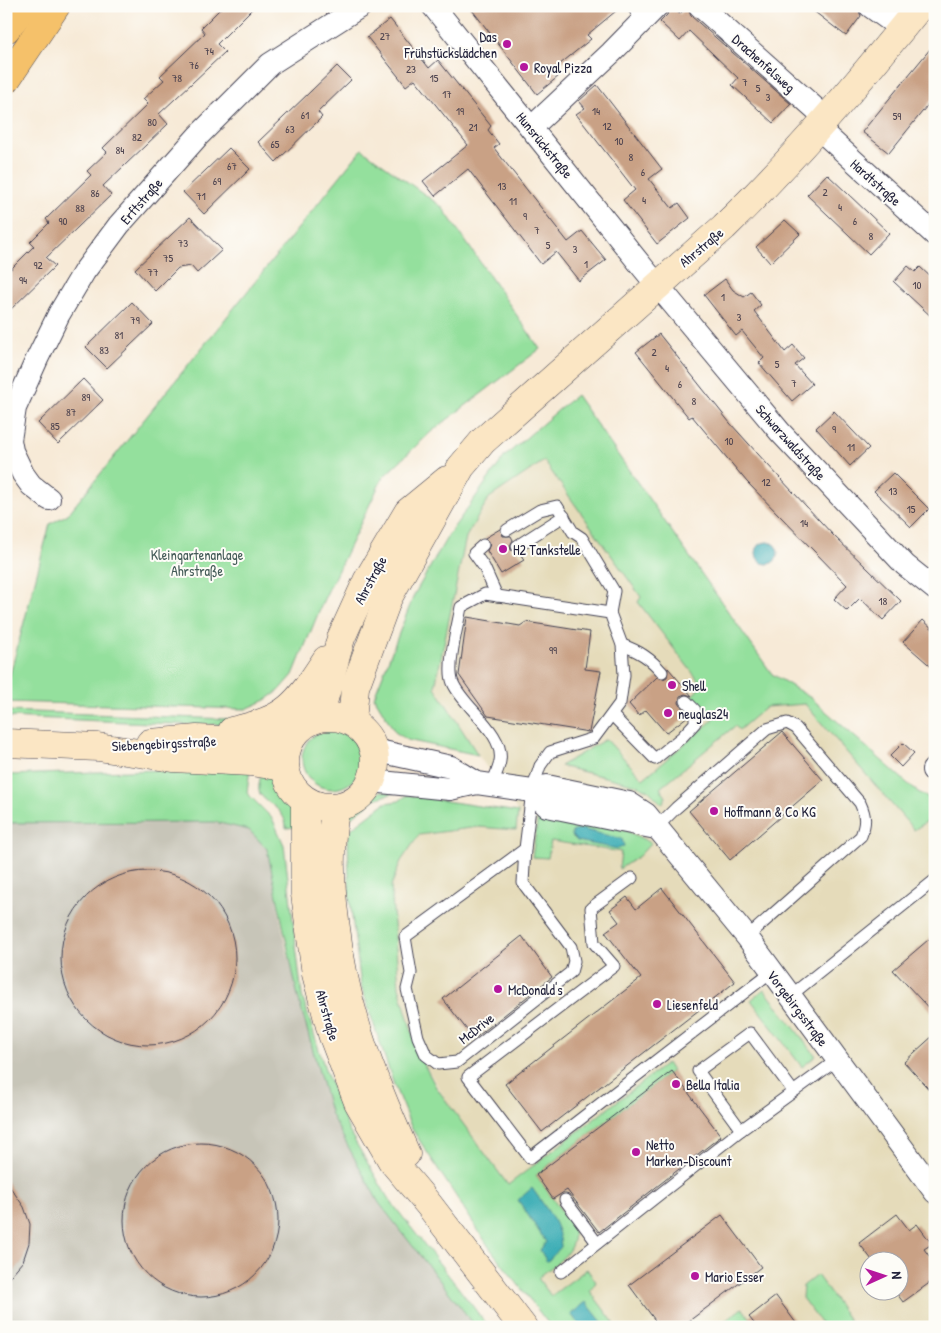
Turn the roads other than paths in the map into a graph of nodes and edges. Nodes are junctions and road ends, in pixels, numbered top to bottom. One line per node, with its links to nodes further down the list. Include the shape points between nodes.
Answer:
1 (24, 6): 9 (highway)
2 (56, 6): 11 (highway)
3 (361, 6): 16 (street, Erftstraße, via 270,64 198,136 119,225 84,272 59,314 15,408)
4 (433, 6): 13 (street, Hunsrückstraße)
5 (700, 6): 12 (street, Drachenfelsweg)
6 (870, 6): 10 (street)
7 (920, 6): 10 (main road, Ahrstraße)
8 (644, 11): 13 (street)
9 (6, 29)
10 (902, 29): 12 (main road, Ahrstraße)
11 (6, 80)
12 (823, 124): 14 (street, Hardtstraße); 15 (main road, Ahrstraße, via 724,227)
13 (531, 128): 15 (street, Hunsrückstraße)
14 (935, 235)
15 (657, 285): 18 (main road, Ahrstraße, via 482,441); 24 (street, Schwarzwaldstraße, via 780,432 905,565)
16 (8, 436): 17 (street, Erftstraße, via 12,451)
17 (11, 467): 19 (street, Erftstraße)
18 (461, 467): 27 (main road, Ahrstraße, via 408,512 367,581); 33 (main road, Ahrstraße, via 388,598 355,687)
19 (49, 499)
20 (564, 516): 21 (lane, via 557,506 548,508); 23 (lane); 26 (lane, via 573,532 582,538 614,591)
21 (507, 530)
22 (483, 545): 25 (lane, via 474,552 489,564)
23 (517, 546)
24 (935, 589)
25 (497, 596): 26 (lane); 41 (lane, via 486,594 461,607 451,665 452,683 491,732 500,750 500,760)
26 (610, 613): 28 (lane)
27 (341, 638): 32 (main road, Ahrstraße); 34 (main road, via 304,695 285,714 259,725)
28 (622, 645): 29 (lane, via 639,651); 31 (lane, via 624,675 620,703)
29 (662, 672)
30 (686, 701): 31 (lane, via 695,710 695,723 655,758)
31 (612, 715): 42 (lane, via 594,738 550,752 540,766)
32 (319, 717): 33 (main road, via 340,717); 35 (main road, via 307,722)
33 (352, 722): 38 (main road, via 370,739)
34 (197, 739): 35 (main road, Siebengebirgsstraße); 37 (main road, Siebengebirgsstraße)
35 (290, 740): 39 (main road)
36 (6, 743): 37 (main road, Siebengebirgsstraße)
37 (98, 747): 39 (main road, Siebengebirgsstraße, via 173,758)
38 (374, 750): 40 (main road, via 375,766); 41 (street, Vorgebirgsstraße, via 451,767)
39 (285, 767): 43 (main road, via 293,788)
40 (371, 781): 41 (street, Vorgebirgsstraße, via 450,789); 44 (main road, via 353,801)
41 (484, 785): 42 (street, Vorgebirgsstraße)
42 (532, 791): 45 (street, Vorgebirgsstraße, via 547,786 629,803 646,814); 46 (lane)
43 (305, 800): 44 (main road); 57 (main road, Ahrstraße, via 305,894 316,974 332,1034 358,1102 392,1160)
44 (336, 807): 57 (main road, Ahrstraße, via 331,832 331,890 340,969 356,1030 377,1089)
45 (656, 828): 49 (street, Vorgebirgsstraße); 49 (lane, via 767,729 787,724 796,728 860,803 866,824 862,836)
46 (526, 849): 46 (lane, McDrive, via 406,937 411,973 407,988 418,1037 426,1055 438,1064 457,1062 571,972 574,961 570,947 523,883)
47 (632, 878): 50 (lane, via 591,908 594,943 614,966 468,1077 530,1158)
48 (935, 880): 51 (lane)
49 (747, 937): 50 (street, Vorgebirgsstraße)
50 (771, 972): 51 (street, Vorgebirgsstraße)
51 (790, 996): 52 (street, Vorgebirgsstraße)
52 (837, 1060): 53 (lane); 55 (street, Vorgebirgsstraße)
53 (793, 1091): 54 (lane); 54 (lane, via 750,1033 698,1071)
54 (741, 1130): 58 (lane)
55 (935, 1192)
56 (565, 1200): 58 (lane)
57 (429, 1206): 60 (main road, Ahrstraße)
58 (597, 1243): 59 (lane)
59 (561, 1272)
60 (523, 1327)

